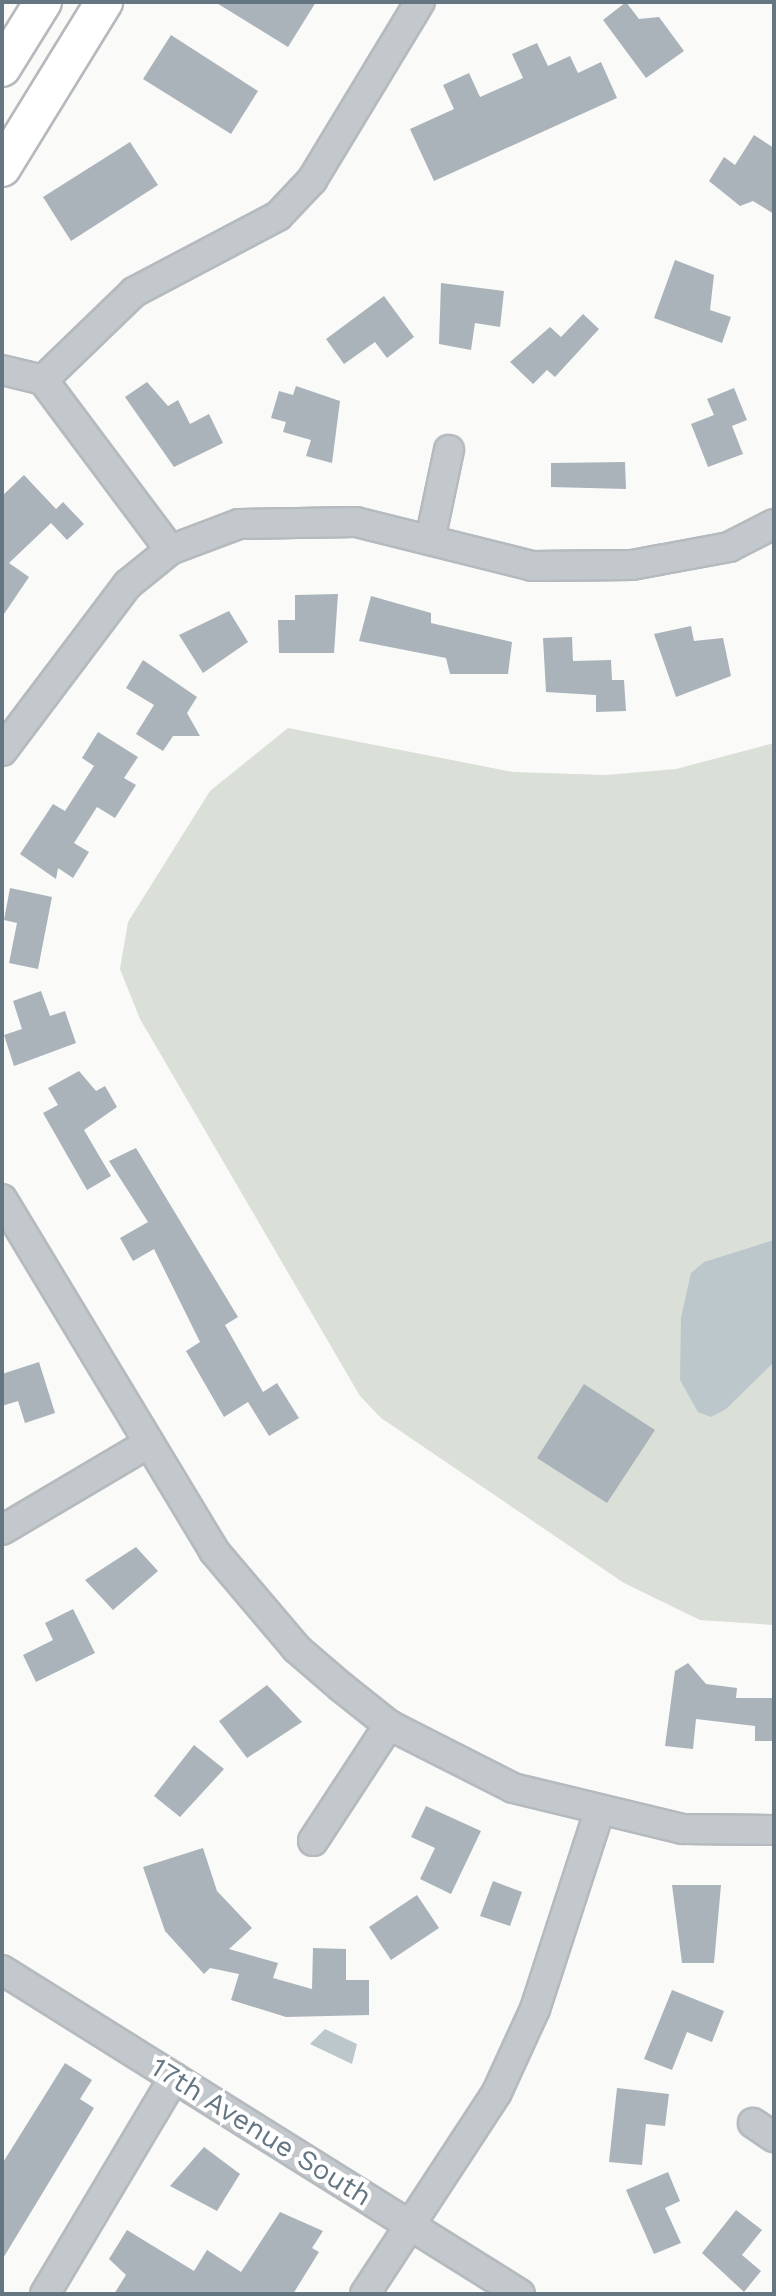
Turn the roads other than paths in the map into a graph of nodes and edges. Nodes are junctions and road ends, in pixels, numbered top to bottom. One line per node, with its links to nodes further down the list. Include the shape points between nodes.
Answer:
1 (43, 2): 4 (main road)
2 (104, 2): 5 (main road)
3 (420, 2): 7 (street, via 312,180 278,216 134,292)
4 (2, 68)
5 (2, 168)
6 (2, 370): 7 (street)
7 (43, 380): 11 (street)
8 (449, 450): 10 (street)
9 (774, 524): 10 (street, via 729,547 632,565 532,566)
10 (430, 540): 11 (street, via 306,519 239,524)
11 (170, 550): 12 (street, via 128,584)
12 (2, 751)
13 (2, 1199): 14 (street)
14 (146, 1445): 15 (street); 16 (street, via 214,1551 297,1649)
15 (2, 1530)
16 (389, 1725): 17 (street, via 513,1788); 19 (street)
17 (599, 1812): 18 (street, via 683,1829); 22 (street, via 510,2064)
18 (774, 1830)
19 (313, 1841)
20 (2, 1970): 21 (street, 17th Avenue South)
21 (174, 2078): 22 (street, 17th Avenue South); 23 (street)
22 (411, 2226): 24 (street); 25 (street, 17th Avenue South)
23 (45, 2294)
24 (365, 2294)
25 (520, 2294)

